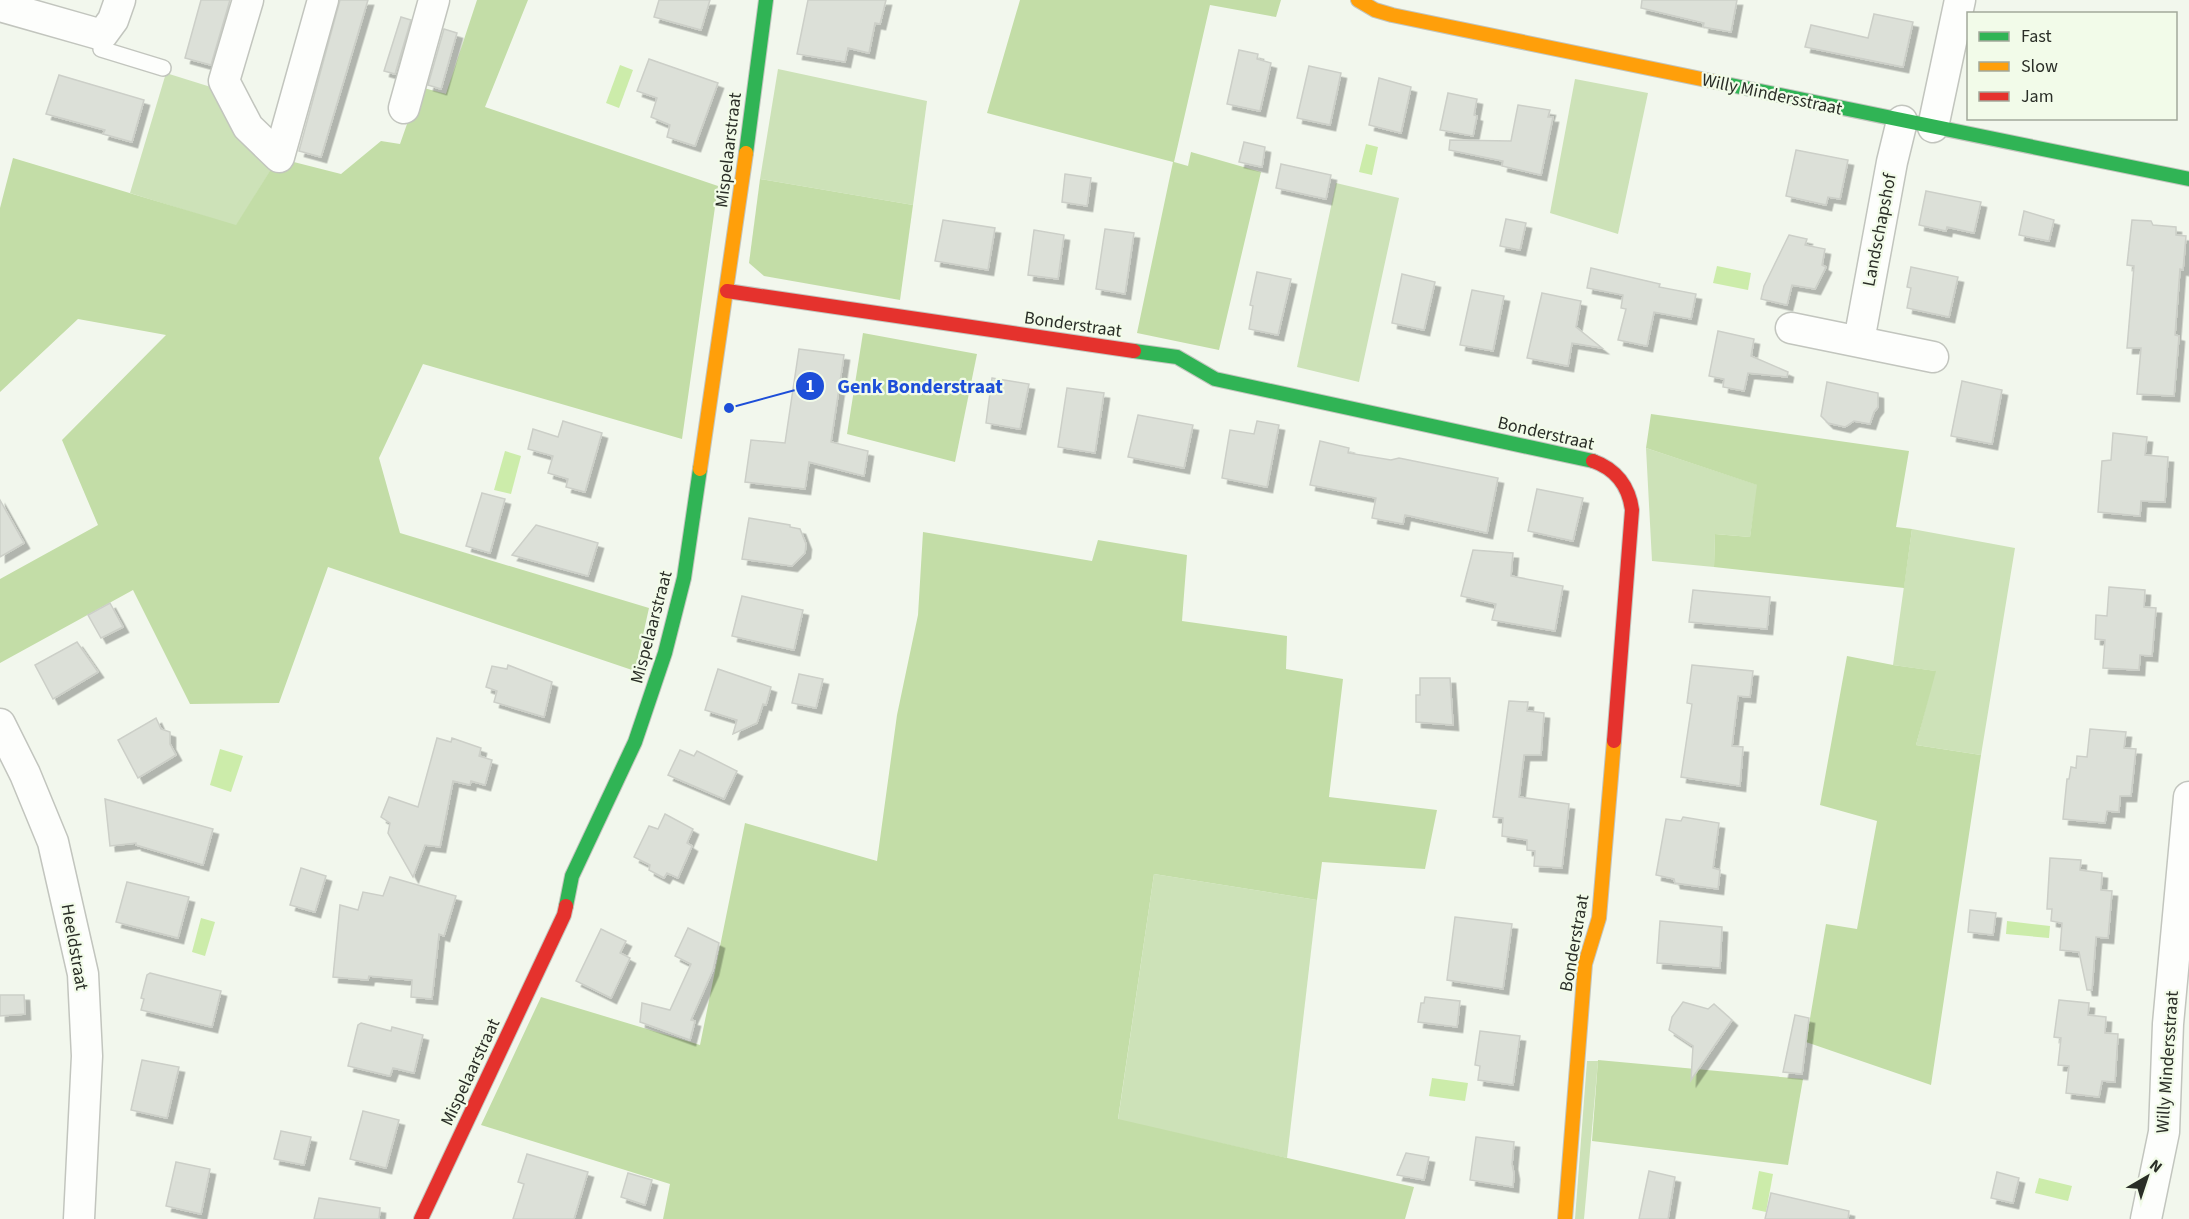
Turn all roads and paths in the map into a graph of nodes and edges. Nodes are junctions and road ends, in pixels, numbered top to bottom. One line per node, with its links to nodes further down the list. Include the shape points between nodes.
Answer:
1 (120, 0): 11 (street)
2 (248, 0): 5 (street, via 224,81 248,127 279,157)
3 (255, 0): 13 (street)
4 (315, 0): 17 (street)
5 (323, 0)
6 (434, 0): 14 (street)
7 (766, 0): 19 (street, Mispelaarstraat)
8 (1358, 0): 15 (street, Willy Mindersstraat, via 1392,15)
9 (1960, 0): 16 (street)
10 (0, 6): 11 (street)
11 (102, 35): 12 (lane, via 101,49)
12 (164, 68)
13 (232, 82)
14 (404, 108)
15 (1902, 121): 16 (street, Willy Mindersstraat); 21 (street, Landschapshof)
16 (1933, 128): 18 (street, Willy Mindersstraat)
17 (276, 140)
18 (2189, 179)
19 (727, 291): 27 (street, Mispelaarstraat, via 684,578 665,653 635,742 572,876 564,915); 28 (street, Bonderstraat, via 1177,357 1215,378 1596,462 1611,469 1633,503 1632,521 1599,918 1585,964)
20 (1791, 328): 21 (street)
21 (1859, 340): 22 (street)
22 (1933, 357)
23 (0, 724): 26 (street, Heeldstraat, via 53,842 83,974 87,1056)
24 (2189, 796): 25 (street, Willy Mindersstraat, via 2168,1024)
25 (2176, 1135): 29 (street, Willy Mindersstraat)
26 (79, 1219)
27 (421, 1219)
28 (1566, 1219)
29 (2146, 1219)

